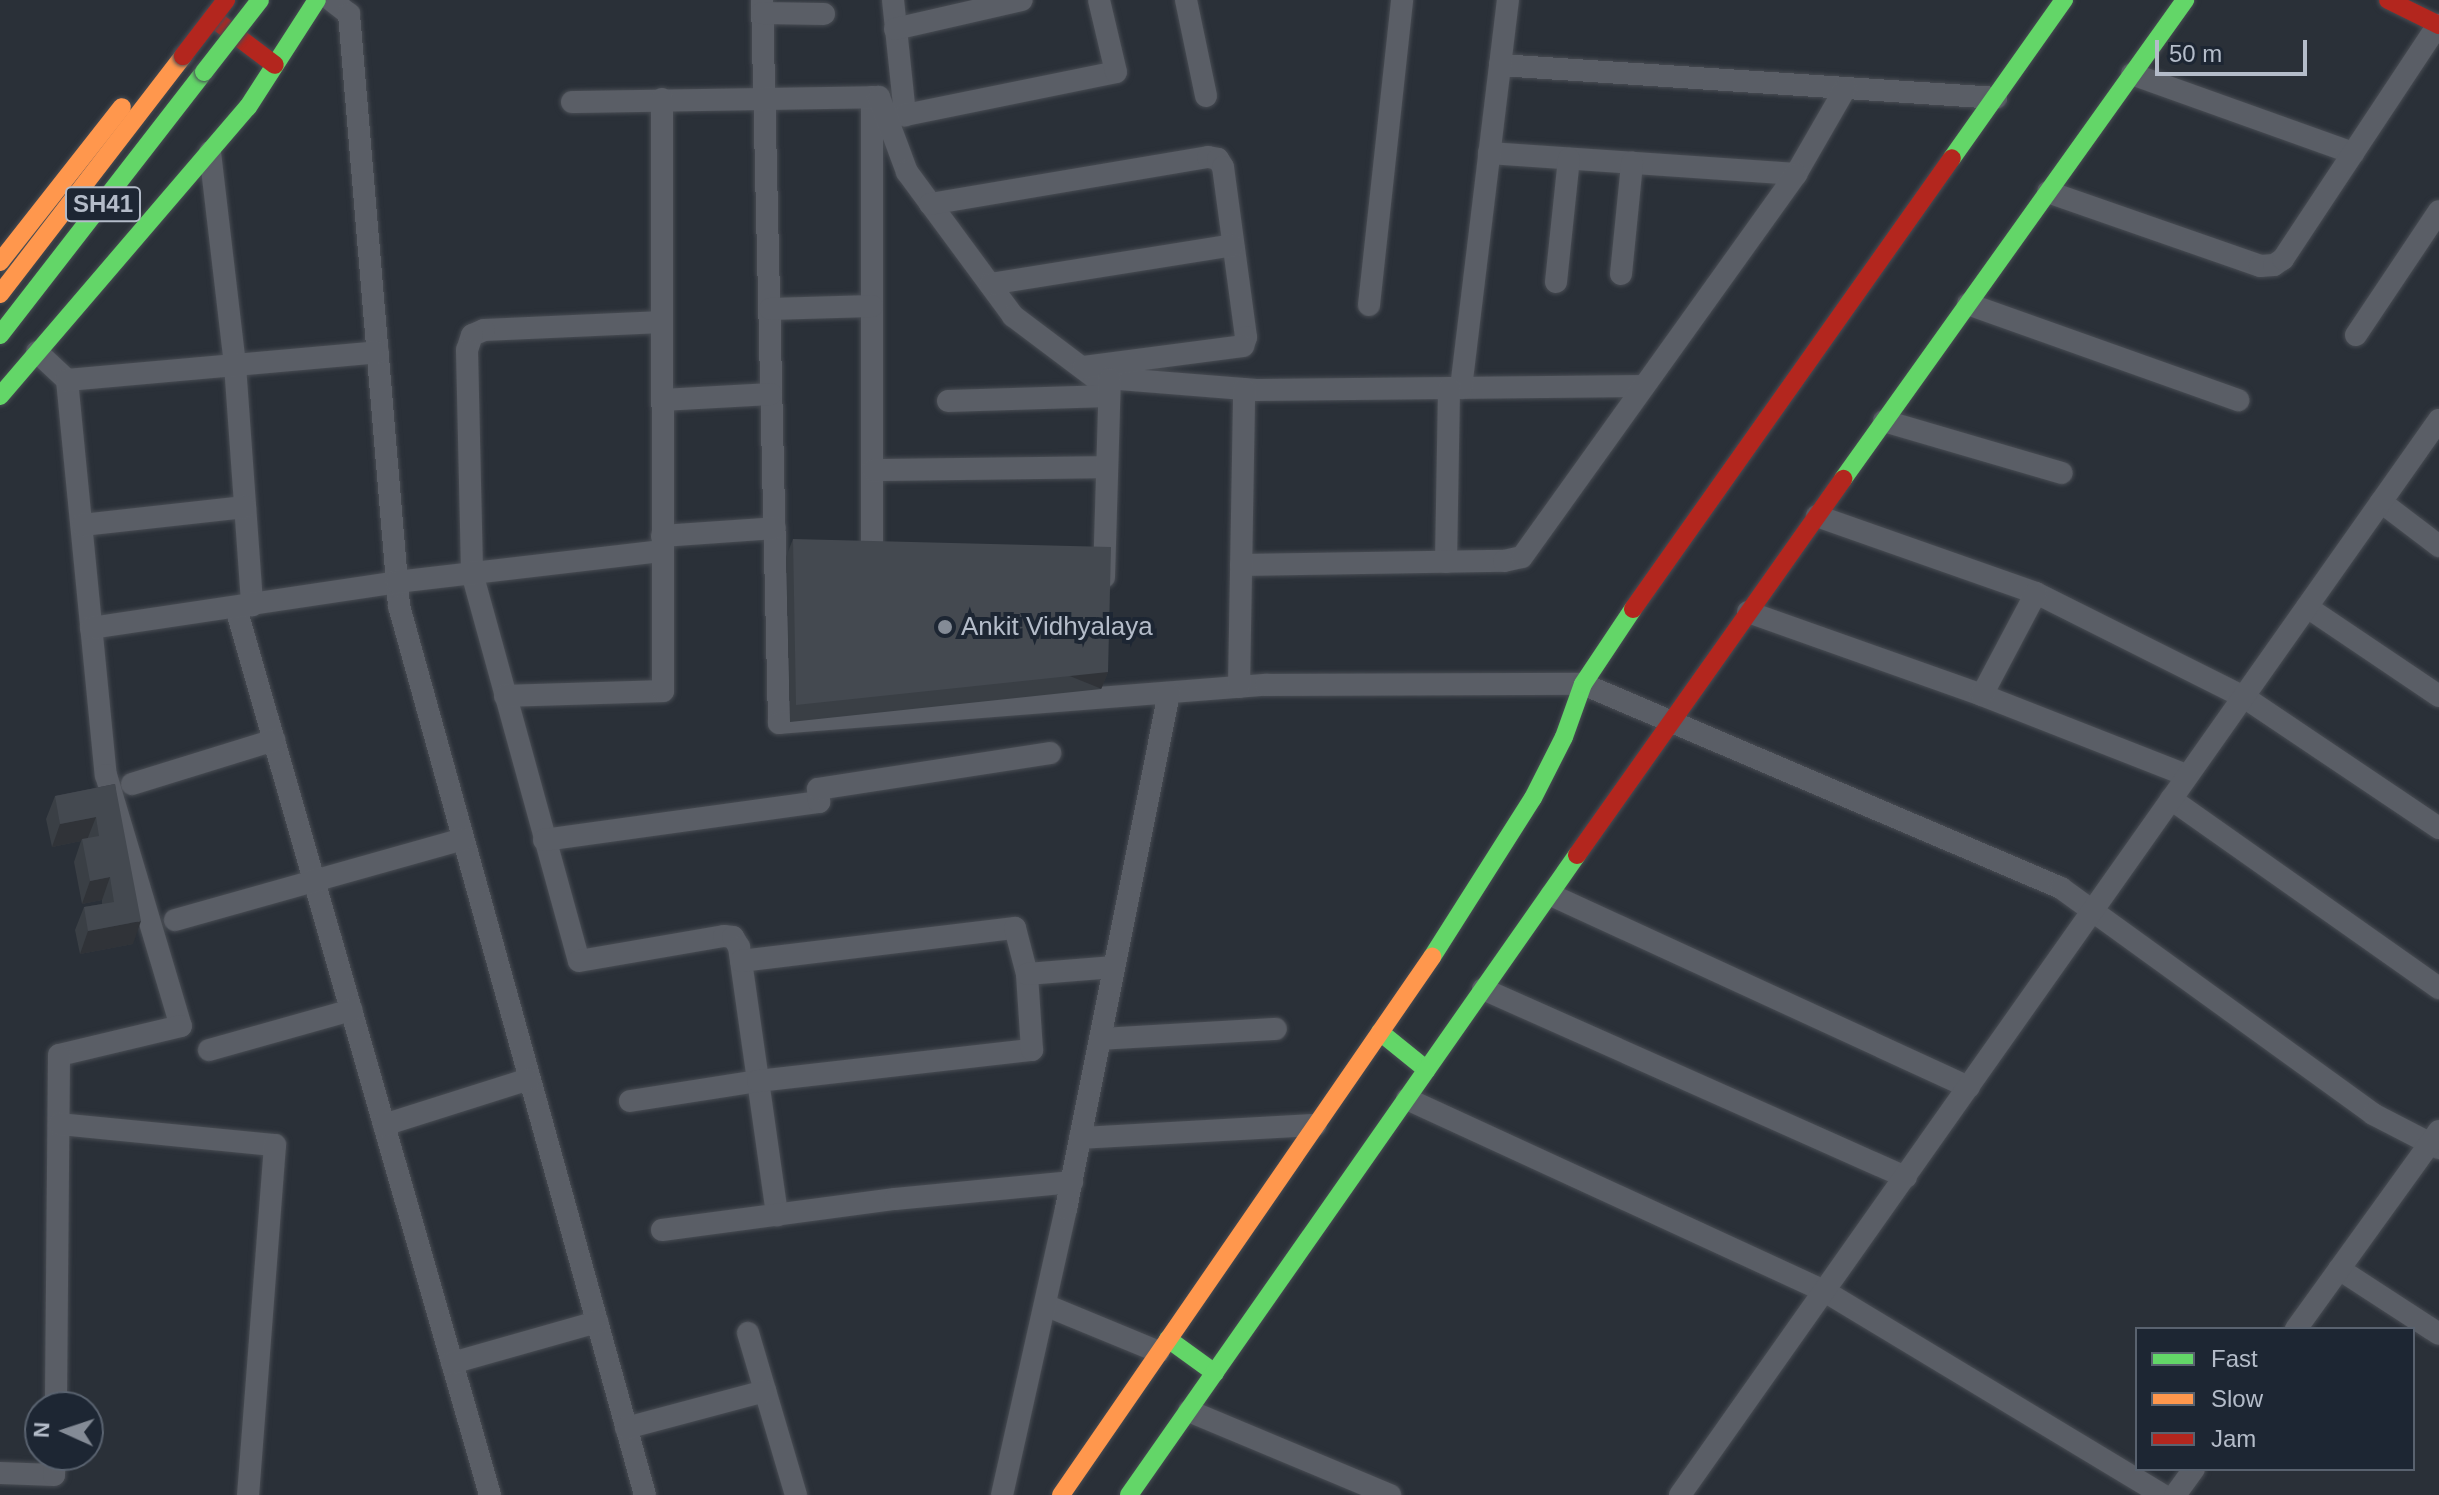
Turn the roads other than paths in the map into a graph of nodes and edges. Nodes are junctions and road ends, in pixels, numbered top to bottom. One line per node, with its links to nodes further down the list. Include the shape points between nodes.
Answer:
1 (226, 0): 43 (street, SH41, bridge)
2 (260, 0): 49 (street, SH41, bridge)
3 (317, 0): 19 (street)
4 (331, 0): 52 (street, via 349,14)
5 (893, 0): 18 (street)
6 (1022, 0): 18 (street)
7 (1099, 0): 18 (street, via 1116,72 905,115)
8 (1186, 0): 23 (street)
9 (1402, 0): 45 (street)
10 (1508, 0): 20 (street)
11 (2064, 0): 26 (street)
12 (2185, 0): 21 (street)
13 (2388, 0): 17 (street)
14 (203, 4): 19 (street); 39 (street)
15 (762, 6): 16 (street); 24 (street)
16 (824, 14)
17 (2438, 25): 31 (street)
18 (895, 29)
19 (275, 65): 29 (street)
20 (1500, 65): 22 (street); 30 (street)
21 (2132, 74): 31 (street); 35 (street)
22 (1845, 89): 26 (street); 34 (street)
23 (1206, 96)
24 (764, 97): 25 (street); 27 (street); 47 (street)
25 (872, 97): 36 (street, via 879,97 907,172); 46 (street)
26 (1996, 98): 93 (street)
27 (662, 99): 28 (street); 48 (street)
28 (572, 102)
29 (210, 152): 51 (street); 53 (street)
30 (1489, 153): 32 (street); 58 (street)
31 (2353, 153): 35 (street, via 2274,265 2260,266)
32 (1569, 159): 33 (street); 41 (street)
33 (1632, 163): 34 (street); 40 (street)
34 (1796, 174): 56 (street)
35 (2048, 192): 44 (street)
36 (930, 204): 38 (street, via 1208,157 1223,167); 42 (street)
37 (2439, 211): 50 (street)
38 (1233, 245): 42 (street); 54 (street, via 1243,346)
39 (0, 262)
40 (1621, 274)
41 (1556, 282)
42 (990, 284): 54 (street, via 1013,316)
43 (0, 294)
44 (1968, 304): 63 (street); 66 (street)
45 (1369, 305)
46 (872, 306): 47 (street); 68 (street)
47 (770, 309): 60 (street)
48 (662, 322): 62 (street); 84 (street, via 484,330 472,335 467,350)
49 (0, 335)
50 (2356, 335)
51 (37, 352): 55 (street); 61 (street)
52 (378, 352): 53 (street); 85 (street)
53 (235, 365): 55 (street); 71 (street)
54 (1080, 367): 57 (street)
55 (67, 380): 73 (street)
56 (1644, 386): 58 (street); 82 (street, via 1522,557)
57 (1109, 388): 59 (street); 64 (street); 67 (street)
58 (1455, 388): 59 (street); 82 (street)
59 (1244, 389): 83 (street)
60 (771, 394): 62 (street); 74 (street)
61 (0, 396)
62 (662, 400): 75 (street)
63 (2238, 400)
64 (948, 401)
65 (2439, 420): 70 (street)
66 (1884, 421): 69 (street); 72 (street)
67 (1107, 467): 68 (street); 87 (street, via 1097,552)
68 (873, 470): 77 (street)
69 (2062, 473)
70 (2381, 502): 76 (street); 89 (street)
71 (245, 507): 73 (street); 88 (street)
72 (1817, 516): 86 (street); 90 (street)
73 (82, 525): 91 (street)
74 (775, 528): 75 (street); 81 (street)
75 (662, 544): 84 (street); 97 (street, via 663,691)
76 (2439, 546)
77 (872, 555): 78 (street); 80 (street)
78 (900, 555)
79 (801, 556): 81 (street)
80 (844, 556)
81 (775, 557): 100 (street, via 779,723)
82 (1446, 562): 83 (street)
83 (1241, 565): 94 (street)
84 (472, 573): 85 (street); 97 (street)
85 (397, 582): 88 (street); 108 (street, via 399,606)
86 (2036, 593): 96 (street); 99 (street)
87 (1104, 595)
88 (244, 606): 91 (street); 102 (street)
89 (2307, 607): 98 (street); 99 (street)
90 (1748, 612): 96 (street); 101 (street)
91 (91, 628): 130 (street, via 106,775 181,1026 59,1055)
92 (1102, 673): 100 (street)
93 (1583, 684): 94 (street); 101 (street); 121 (street, via 1533,798)
94 (1239, 687): 95 (street)
95 (1169, 693): 100 (street); 115 (street)
96 (1982, 695): 104 (street)
97 (505, 696): 109 (street)
98 (2439, 696)
99 (2244, 697): 104 (street); 107 (street)
100 (1101, 698)
101 (1670, 722): 111 (street); 112 (street, via 2061,888)
102 (274, 740): 105 (street); 110 (street)
103 (1050, 753): 109 (street, via 818,789 819,802)
104 (2186, 775): 106 (street)
105 (132, 784)
106 (2171, 799): 112 (street); 117 (street)
107 (2439, 828)
108 (463, 839): 110 (street); 125 (street)
109 (544, 840): 114 (street, via 579,961 724,936 733,937)
110 (314, 881): 113 (street); 119 (street)
111 (1551, 895): 118 (street); 127 (street)
112 (2091, 913): 127 (street); 134 (street, via 2373,1114)
113 (175, 920)
114 (741, 961): 116 (street, via 1015,928); 126 (street)
115 (1114, 967): 116 (street); 122 (street)
116 (1027, 974): 126 (street, via 1032,1050)
117 (2439, 988)
118 (1483, 989): 124 (street); 135 (street)
119 (351, 1010): 123 (street); 131 (street)
120 (1276, 1029): 122 (street)
121 (1380, 1032): 124 (street); 132 (street)
122 (1100, 1039): 133 (street)
123 (209, 1050)
124 (1427, 1070): 128 (street)
125 (529, 1079): 131 (street); 142 (street)
126 (758, 1081): 129 (street); 137 (street)
127 (1969, 1087): 135 (street)
128 (1407, 1099): 140 (street); 148 (street)
129 (630, 1101)
130 (59, 1124): 149 (street); 156 (street, via 275,1145)
131 (384, 1125): 147 (street)
132 (1316, 1125): 133 (street); 146 (street)
133 (1080, 1138): 136 (street)
134 (2436, 1141): 139 (street)
135 (1906, 1177): 140 (street)
136 (1072, 1182): 137 (street); 141 (street)
137 (777, 1215): 138 (street)
138 (662, 1230)
139 (2339, 1269): 143 (street); 145 (street)
140 (1826, 1292): 164 (street); 165 (street)
141 (1045, 1305): 146 (street); 160 (street)
142 (597, 1322): 147 (street); 152 (street)
143 (2297, 1327)
144 (748, 1333): 150 (street)
145 (2439, 1334)
146 (1164, 1346): 148 (street); 161 (street)
147 (452, 1363): 157 (street)
148 (1215, 1373): 151 (street)
149 (56, 1391)
150 (765, 1391): 152 (street); 159 (street)
151 (1189, 1411): 162 (street); 163 (street)
152 (626, 1428): 158 (street)
153 (54, 1471): 155 (street)
154 (2193, 1471): 166 (street)
155 (0, 1473)
156 (248, 1495)
157 (490, 1495)
158 (645, 1495)
159 (796, 1495)
160 (1002, 1495)
161 (1061, 1495)
162 (1129, 1495)
163 (1390, 1495)
164 (1680, 1495)
165 (2163, 1495)
166 (2175, 1495)

